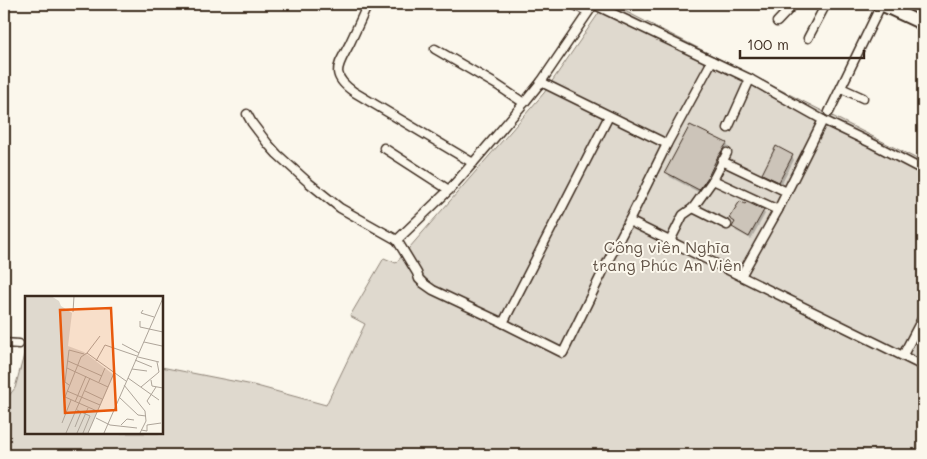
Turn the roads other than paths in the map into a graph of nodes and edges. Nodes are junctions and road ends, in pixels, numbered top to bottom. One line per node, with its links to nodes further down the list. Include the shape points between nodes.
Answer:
1 (368, 4): 27 (street, via 338,64 342,82)
2 (573, 4): 7 (street)
3 (594, 4): 7 (street); 12 (street)
4 (794, 4): 8 (street)
5 (826, 4): 10 (street)
6 (880, 4): 9 (main road); 15 (street)
7 (588, 12): 14 (street)
8 (777, 22)
9 (923, 24)
10 (808, 38)
11 (435, 49): 17 (street)
12 (712, 61): 13 (street); 23 (street)
13 (750, 79): 21 (street); 22 (street)
14 (541, 82): 17 (street); 20 (street)
15 (841, 88): 16 (street); 18 (street)
16 (863, 98)
17 (524, 103): 27 (street)
18 (829, 112)
19 (247, 114): 36 (street, via 268,144 309,183 345,211)
20 (608, 116): 23 (street); 40 (street)
21 (824, 120): 28 (street); 31 (street)
22 (728, 128)
23 (667, 144): 34 (street)
24 (384, 148): 30 (street)
25 (727, 153): 26 (street)
26 (722, 161): 29 (street); 31 (street)
27 (473, 164): 30 (street)
28 (923, 170)
29 (713, 180): 32 (street); 33 (street)
30 (449, 190): 36 (street)
31 (786, 192): 33 (street)
32 (693, 208): 35 (street); 37 (street, via 683,214)
33 (778, 210): 38 (street)
34 (629, 221): 37 (street); 40 (street, via 562,353)
35 (726, 225)
36 (397, 240): 40 (street, via 422,283)
37 (670, 241): 38 (street)
38 (741, 276): 43 (street)
39 (923, 317): 43 (street)
40 (503, 322)
41 (4, 343): 42 (street)
42 (19, 344)
43 (903, 355): 44 (street)
44 (923, 366)

